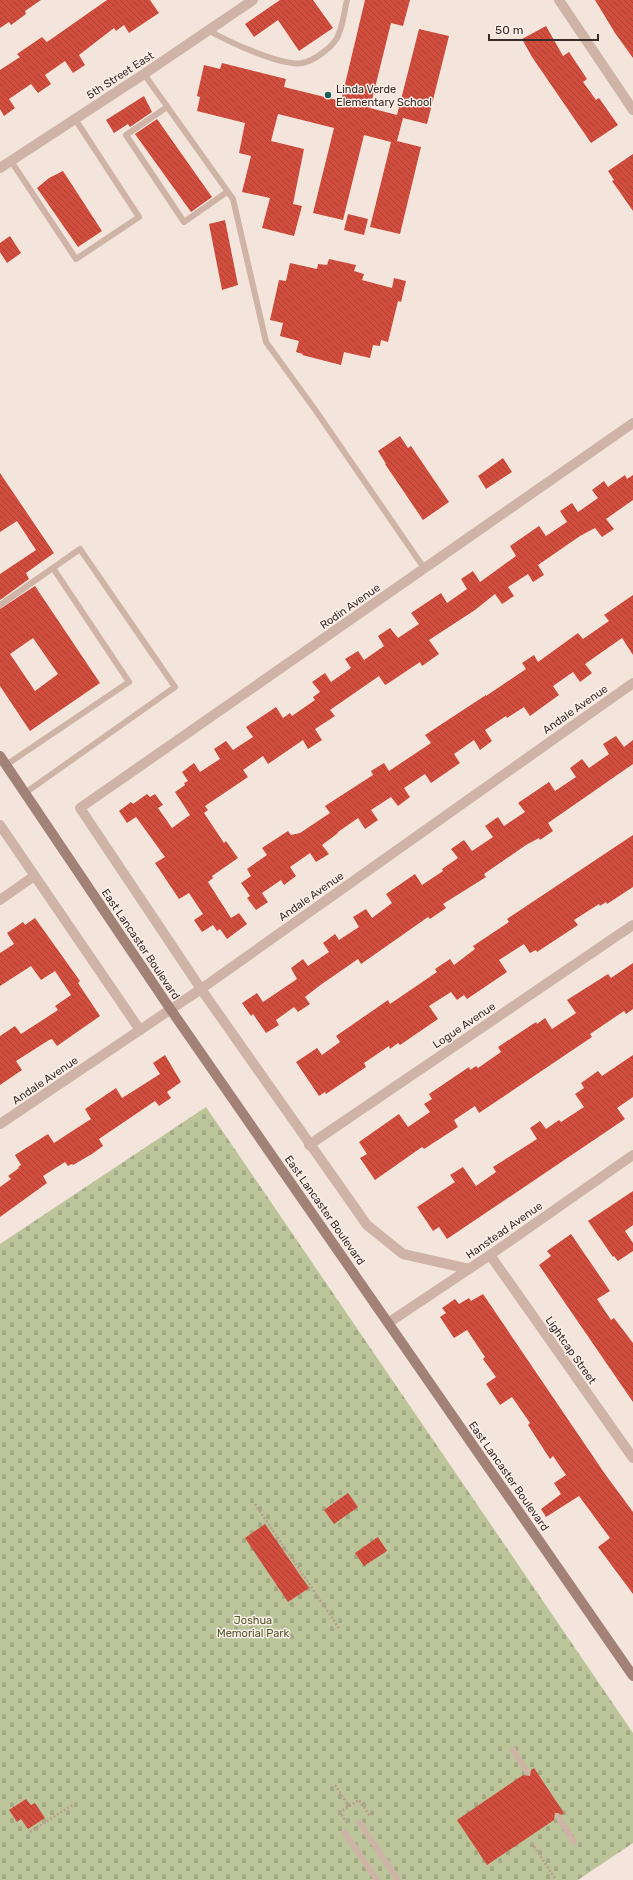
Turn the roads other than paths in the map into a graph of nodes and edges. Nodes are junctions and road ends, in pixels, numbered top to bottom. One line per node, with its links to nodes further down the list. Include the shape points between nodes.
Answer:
1 (253, 0): 4 (street, 5th Street East)
2 (348, 0): 4 (lane, via 336,39 314,58 302,63 282,61 228,42)
3 (559, 0): 7 (street)
4 (208, 30): 5 (street, 5th Street East)
5 (144, 74): 6 (lane); 8 (street, 5th Street East)
6 (167, 107): 11 (lane); 11 (lane, via 126,135 184,222)
7 (633, 110)
8 (75, 119): 9 (street, 5th Street East); 9 (lane, via 139,217 76,259)
9 (11, 161): 10 (street, 5th Street East)
10 (0, 168)
11 (227, 192): 14 (lane, via 233,199 266,342)
12 (633, 423): 14 (street, Rodin Avenue)
13 (53, 568): 15 (lane); 17 (lane, via 129,682 65,725); 18 (lane, via 80,549 175,687)
14 (424, 568): 23 (street, Rodin Avenue, via 80,808)
15 (0, 605)
16 (633, 683): 23 (street, Andale Avenue)
17 (3, 760): 18 (main road, East Lancaster Boulevard)
18 (25, 793): 24 (main road, East Lancaster Boulevard)
19 (0, 825): 20 (street)
20 (34, 876): 21 (street); 25 (street)
21 (0, 900)
22 (633, 925): 27 (street, Logue Avenue)
23 (201, 989): 24 (street, Andale Avenue); 27 (street)
24 (171, 1010): 25 (street, Andale Avenue); 31 (main road, East Lancaster Boulevard)
25 (140, 1030): 26 (street, Andale Avenue)
26 (0, 1124)
27 (309, 1145): 30 (street, via 367,1225 403,1254)
28 (633, 1154): 29 (street, Hanstead Avenue)
29 (490, 1255): 30 (street, Hanstead Avenue); 32 (street, Lightcap Street)
30 (469, 1269): 31 (street, Hanstead Avenue)
31 (388, 1323): 33 (main road, East Lancaster Boulevard)
32 (633, 1458)
33 (633, 1676)
34 (513, 1750): 35 (lane)
35 (527, 1772)
36 (558, 1817): 39 (lane)
37 (360, 1823): 41 (lane)
38 (345, 1833): 40 (lane)
39 (574, 1842)
40 (377, 1880)
41 (398, 1880)

